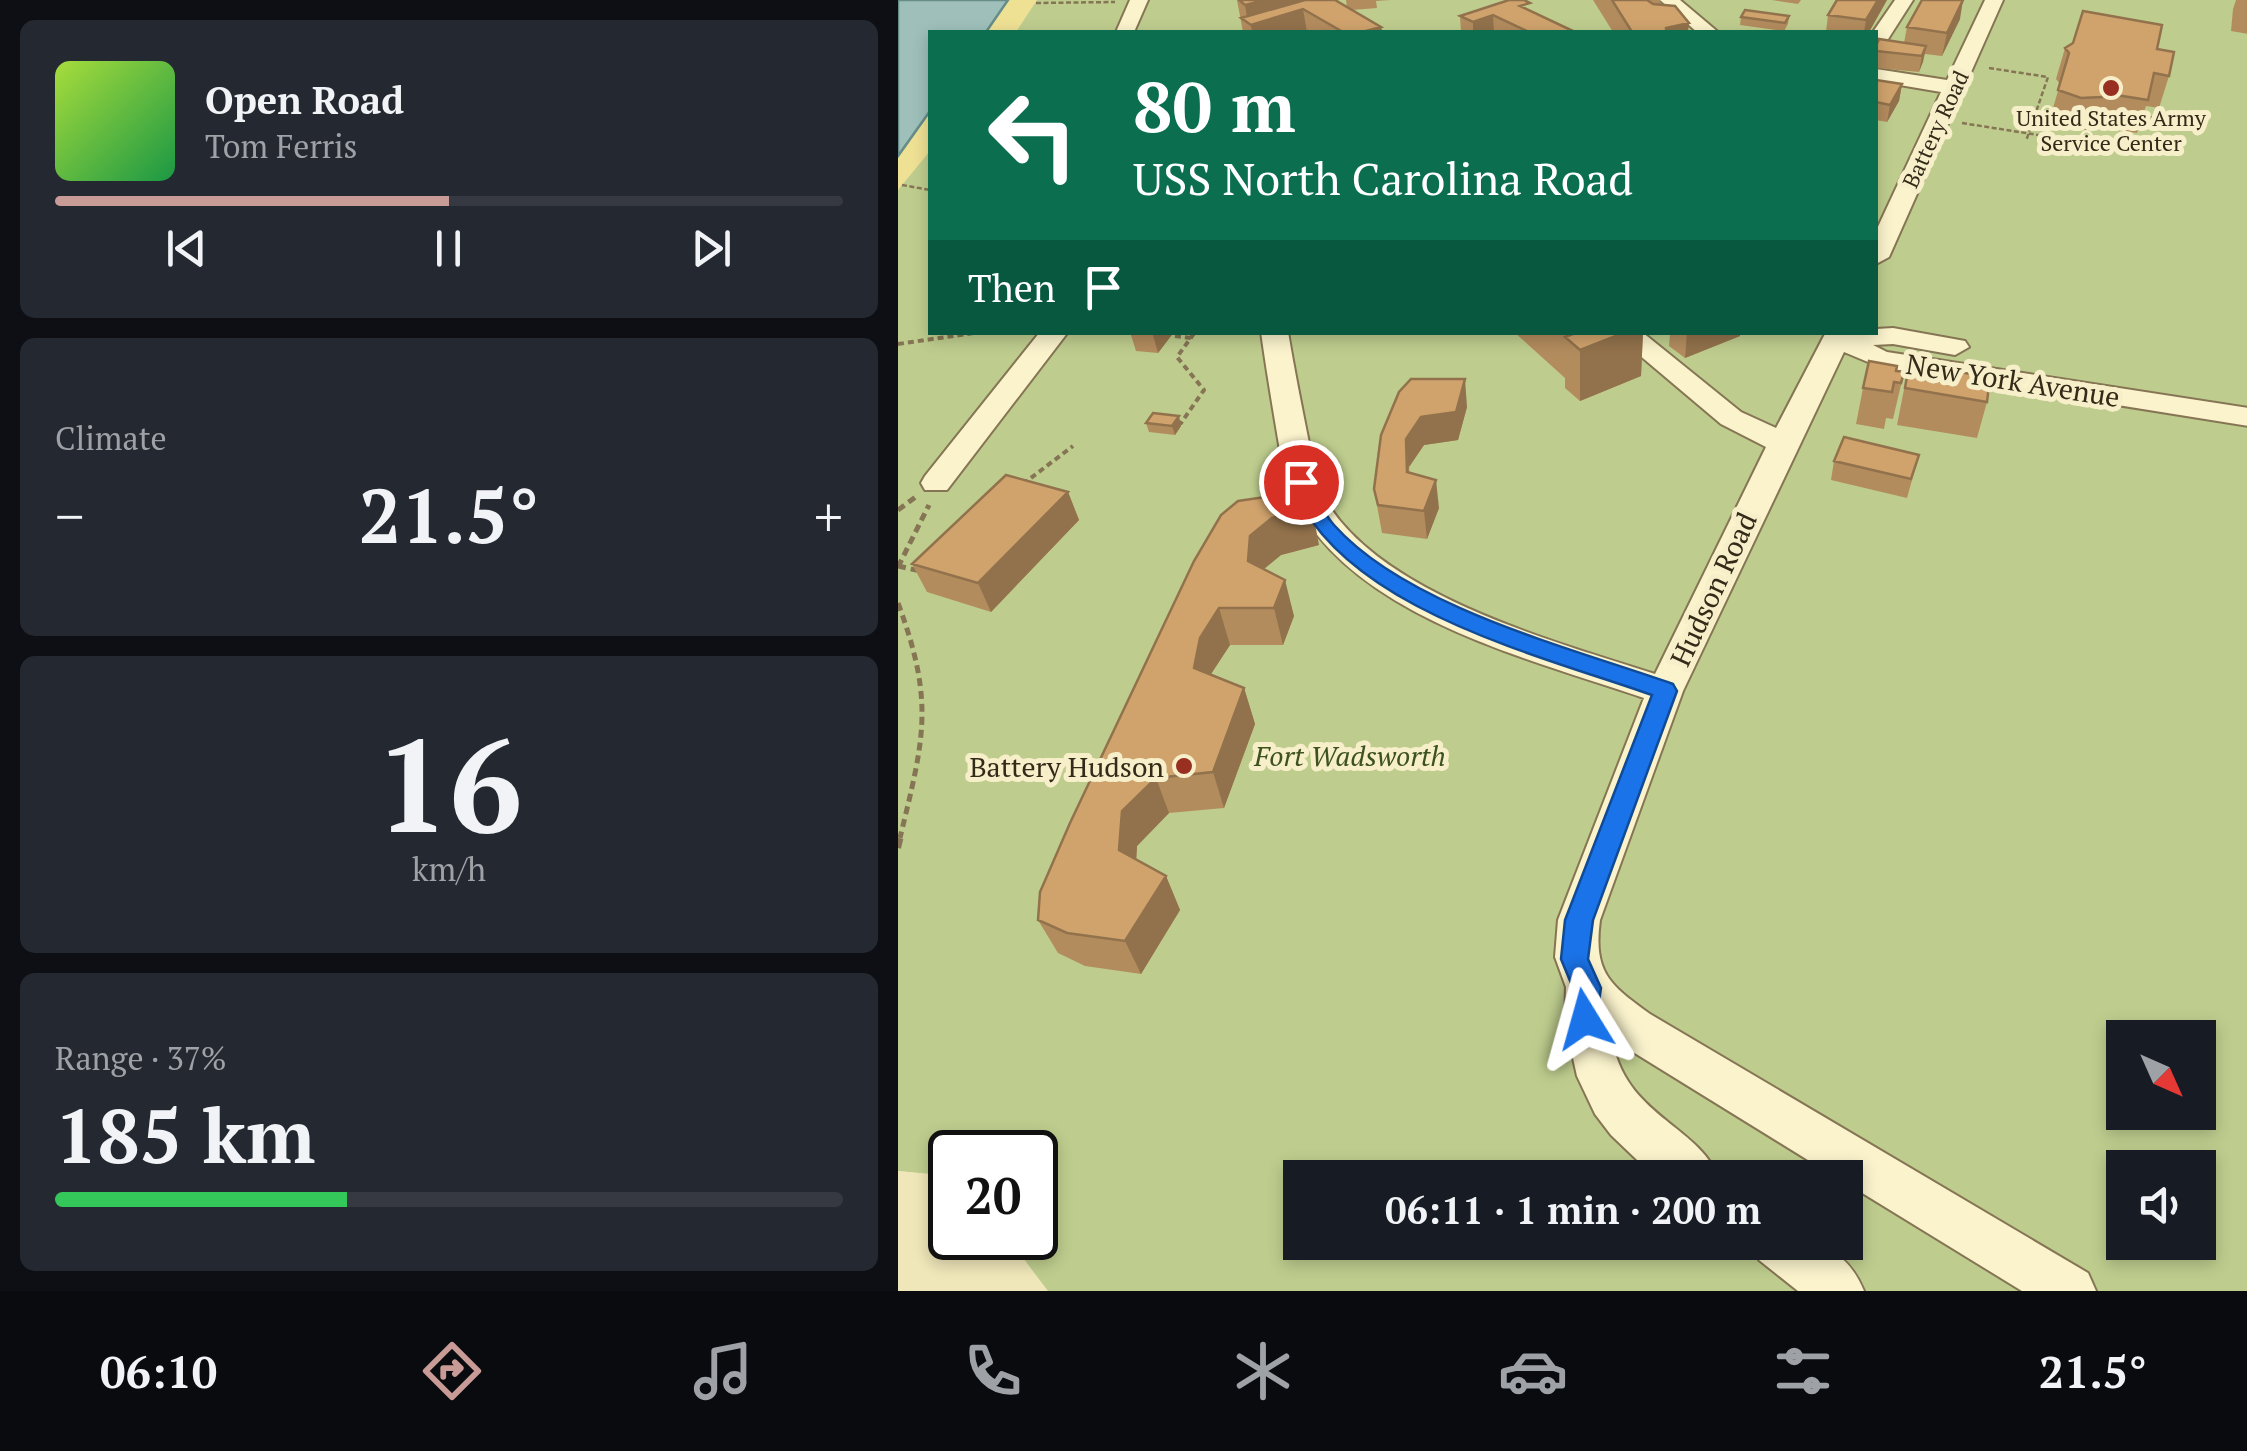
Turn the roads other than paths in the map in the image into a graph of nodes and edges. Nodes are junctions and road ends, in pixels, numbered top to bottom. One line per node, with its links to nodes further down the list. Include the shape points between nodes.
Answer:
1 (1669, 0): 6 (street)
2 (1904, 0): 7 (street)
3 (1994, 0): 9 (street, Battery Road)
4 (1139, 1): 5 (street)
5 (1126, 30)
6 (1706, 30)
7 (1878, 40)
8 (1878, 76): 9 (street)
9 (1955, 88): 10 (street, Battery Road)
10 (1878, 253)
11 (1053, 335): 20 (street)
12 (1275, 335): 21 (street, via 1301,482 1326,529 1354,555 1438,610)
13 (1629, 335): 19 (street, via 1731,418)
14 (1839, 336): 15 (street, New York Avenue, via 1893,336); 16 (street, New York Avenue, via 1880,358); 19 (street, Hudson Road)
15 (1971, 350): 16 (street); 17 (street, New York Avenue)
16 (1986, 376): 18 (street, New York Avenue)
17 (2248, 392)
18 (2248, 417)
19 (1783, 443): 21 (street, Hudson Road)
20 (936, 483)
21 (1665, 691): 22 (street, Hudson Road, via 1579,920 1574,959)
22 (1587, 988): 23 (street, Hudson Road, via 1598,1078 1614,1107); 26 (street, via 1634,1029)
23 (1674, 1160)
24 (1799, 1260): 25 (street)
25 (1838, 1291)
26 (2070, 1291)

